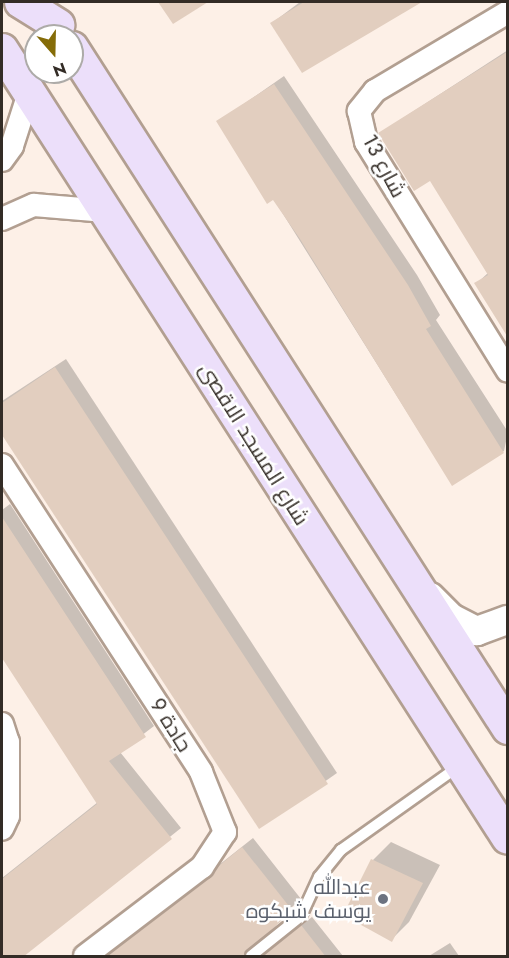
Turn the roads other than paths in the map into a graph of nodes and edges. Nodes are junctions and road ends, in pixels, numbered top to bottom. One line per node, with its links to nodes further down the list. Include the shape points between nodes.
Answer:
1 (21, 2): 3 (main road)
2 (507, 12): 10 (street, شارع 13, via 375,91 359,111 366,142)
3 (54, 24)
4 (2, 50): 6 (main road, شارع المسجد الاقصى)
5 (84, 66): 12 (main road)
6 (29, 93): 7 (street, via 12,146); 8 (main road, شارع المسجد الاقصى)
7 (2, 160)
8 (106, 211): 9 (street, via 34,205); 16 (main road, شارع المسجد الاقصى)
9 (2, 219)
10 (507, 371)
11 (2, 465): 20 (street, جادة 9, via 201,772 225,832 202,867)
12 (408, 574): 13 (street, via 451,618 477,631); 14 (main road)
13 (507, 620)
14 (504, 712)
15 (2, 724): 18 (street, via 8,752 8,816)
16 (467, 775): 17 (main road); 19 (main road, شارع المسجد الاقصى); 21 (lane, via 341,850 319,878 301,916)
17 (507, 811)
18 (2, 829)
19 (507, 837)
20 (85, 957)
21 (251, 957)

